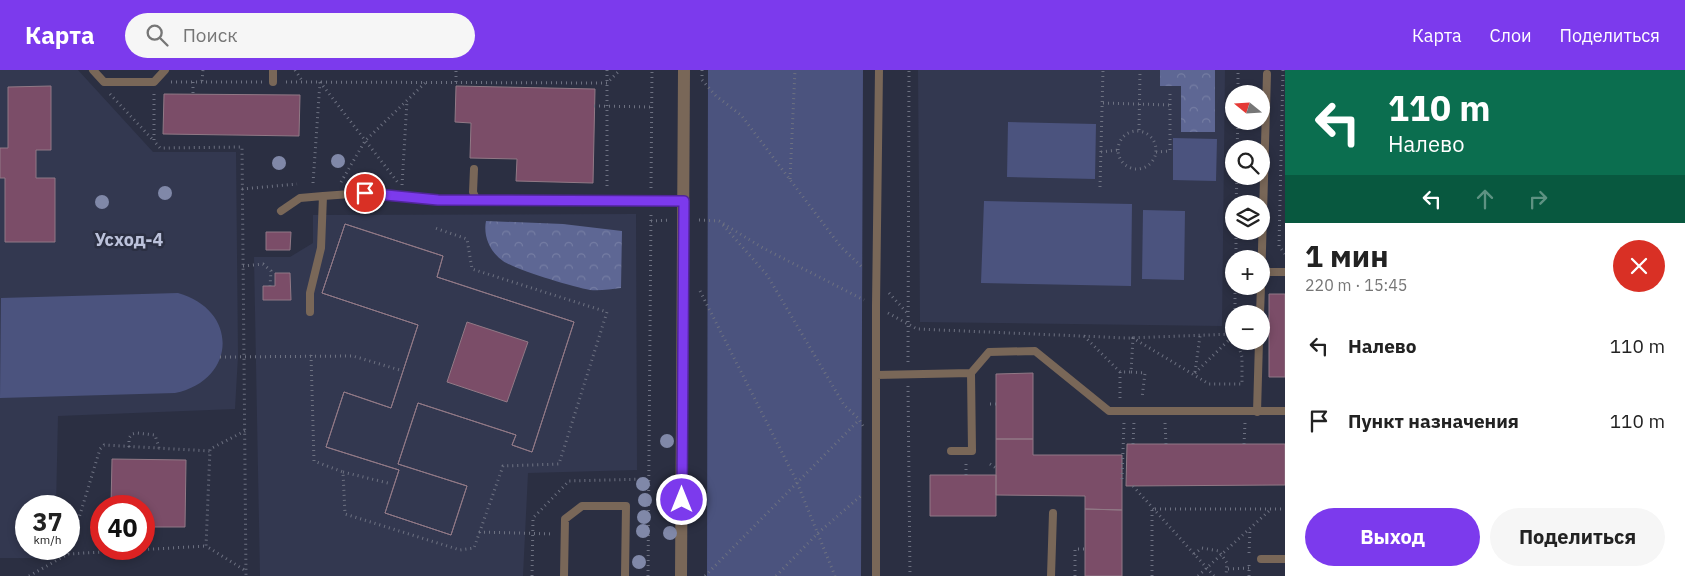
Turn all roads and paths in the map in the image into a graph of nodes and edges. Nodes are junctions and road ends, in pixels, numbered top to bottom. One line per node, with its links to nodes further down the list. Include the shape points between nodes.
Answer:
1 (93, 70): 20 (lane, via 104,82)
2 (164, 70): 20 (lane)
3 (203, 70): 22 (path)
4 (273, 70): 23 (lane)
5 (295, 70): 24 (path)
6 (456, 70): 27 (path)
7 (607, 70): 28 (path)
8 (620, 70): 28 (path)
9 (652, 70): 39 (path)
10 (684, 70): 58 (street)
11 (702, 70): 48 (path, via 702,80 716,96 742,115)
12 (795, 70): 48 (path)
13 (879, 70): 68 (lane)
14 (909, 70): 74 (path)
15 (1103, 70): 34 (path)
16 (1140, 70): 35 (path)
17 (1238, 70): 29 (path)
18 (1283, 70): 40 (path)
19 (1267, 74): 63 (lane)
20 (154, 82): 21 (path); 43 (path)
21 (193, 82): 22 (path); 31 (path)
22 (202, 82): 23 (path)
23 (273, 82): 24 (path)
24 (303, 82): 25 (path)
25 (320, 82): 26 (path); 42 (path); 51 (path, via 314,182)
26 (426, 82): 27 (path); 33 (path)
27 (456, 82): 28 (path)
28 (607, 83): 37 (path)
29 (1238, 85)
30 (108, 92): 43 (path)
31 (193, 94)
32 (1170, 94): 38 (path)
33 (407, 100): 42 (path); 42 (path, via 402,187)
34 (1103, 103): 35 (path); 45 (path)
35 (1140, 104): 38 (path); 41 (path)
36 (594, 106): 37 (path)
37 (607, 106): 39 (path); 56 (path)
38 (1170, 106): 46 (path, via 1172,151)
39 (652, 107): 57 (path)
40 (1283, 127): 52 (path)
41 (1139, 130): 44 (path, via 1121,138); 46 (path, via 1154,140)
42 (366, 140): 49 (path)
43 (154, 141): 51 (path, via 160,148 242,148)
44 (1118, 150): 45 (path); 46 (path, via 1122,162 1133,169 1151,163)
45 (1101, 152): 50 (path)
46 (1156, 152)
47 (474, 169): 55 (lane, via 473,192)
48 (790, 179): 68 (path, via 841,247)
49 (340, 183)
50 (1100, 187)
51 (242, 189): 65 (path)
52 (1280, 190): 53 (path); 64 (path, via 1279,246)
53 (1285, 190)
54 (323, 196): 55 (lane, via 365,193); 59 (lane, via 300,198); 73 (lane, via 321,248 310,293)
55 (477, 201): 56 (lane)
56 (607, 201): 57 (lane)
57 (651, 201): 58 (lane); 147 (path)
58 (684, 201): 148 (street)
59 (281, 211)
60 (719, 221): 62 (path, via 700,220); 71 (path, via 762,248); 100 (path, via 767,275 844,405)
61 (435, 228): 129 (path, via 467,238 472,269 607,312 559,464 503,466)
62 (700, 229)
63 (1263, 250)
64 (1285, 254)
65 (243, 266): 70 (path, via 263,264 270,271); 84 (path)
66 (1270, 272): 67 (lane)
67 (1285, 272)
68 (876, 280): 72 (lane); 74 (path)
69 (700, 283): 121 (path, via 700,292)
70 (270, 286)
71 (866, 301)
72 (876, 306): 75 (path); 92 (lane)
73 (310, 312)
74 (909, 315): 75 (path)
75 (909, 325): 77 (path, via 917,329); 91 (path)
76 (1225, 335): 78 (path)
77 (1084, 336): 79 (path); 87 (path)
78 (1200, 336): 79 (path); 90 (path)
79 (1133, 338): 88 (path); 90 (path)
80 (1225, 344): 90 (path)
81 (1239, 350): 90 (path, via 1242,384 1209,384)
82 (1259, 350): 98 (lane)
83 (311, 355): 84 (path); 86 (path, via 353,356); 117 (path, via 314,460)
84 (244, 356): 85 (path); 105 (path)
85 (220, 357)
86 (403, 371)
87 (1120, 372): 88 (path); 94 (path, via 1120,400)
88 (1131, 372): 95 (path, via 1145,373 1144,393)
89 (971, 373): 91 (lane); 98 (lane, via 990,352 1035,351 1109,411); 113 (lane, via 972,451)
90 (1195, 373)
91 (908, 374): 92 (lane); 153 (path)
92 (876, 375): 93 (lane)
93 (875, 397): 100 (path); 109 (lane)
94 (1125, 402)
95 (1136, 403)
96 (990, 404): 97 (path)
97 (996, 404)
98 (1257, 412): 99 (lane)
99 (1285, 412)
100 (859, 420): 109 (path); 121 (path)
101 (1134, 422): 106 (path)
102 (1165, 422): 107 (path)
103 (1124, 423): 119 (path)
104 (1245, 423): 108 (path)
105 (245, 431): 112 (path); 143 (path)
106 (1133, 444)
107 (1166, 444)
108 (1244, 444)
109 (876, 446): 152 (lane)
110 (129, 447): 111 (path); 111 (path, via 132,434 150,433 155,435); 128 (path, via 104,445 100,449)
111 (159, 448): 112 (path)
112 (210, 451): 132 (path)
113 (951, 451)
114 (966, 464): 118 (path)
115 (990, 464): 116 (path)
116 (996, 468)
117 (343, 472): 120 (path); 129 (path, via 345,514 460,550 474,548)
118 (966, 475)
119 (1122, 478)
120 (388, 482)
121 (798, 484): 130 (path); 149 (path)
122 (1132, 486): 124 (path)
123 (866, 491): 130 (path)
124 (1152, 509): 125 (path); 135 (path); 156 (path)
125 (1270, 509): 126 (path); 136 (path)
126 (1285, 509)
127 (1053, 513): 154 (lane)
128 (80, 515)
129 (479, 532): 131 (path)
130 (818, 533): 150 (path); 151 (path)
131 (565, 534): 145 (lane); 146 (lane, via 566,519 582,506 626,506)
132 (206, 546): 134 (path); 143 (path)
133 (1085, 548): 155 (path, via 1075,549)
134 (80, 553)
135 (1194, 554): 136 (path, via 1209,548); 140 (path)
136 (1222, 554): 140 (path); 141 (path)
137 (1261, 559): 138 (lane)
138 (1285, 559)
139 (57, 560): 144 (path)
140 (1207, 568): 157 (path); 158 (path)
141 (1228, 568): 142 (path); 159 (path)
142 (1249, 568)
143 (246, 574)
144 (29, 576)
145 (564, 576)
146 (625, 576)
147 (648, 576)
148 (682, 576)
149 (705, 576)
150 (776, 576)
151 (836, 576)
152 (876, 576)
153 (910, 576)
154 (1051, 576)
155 (1075, 576)
156 (1152, 576)
157 (1198, 576)
158 (1214, 576)
159 (1226, 576)

